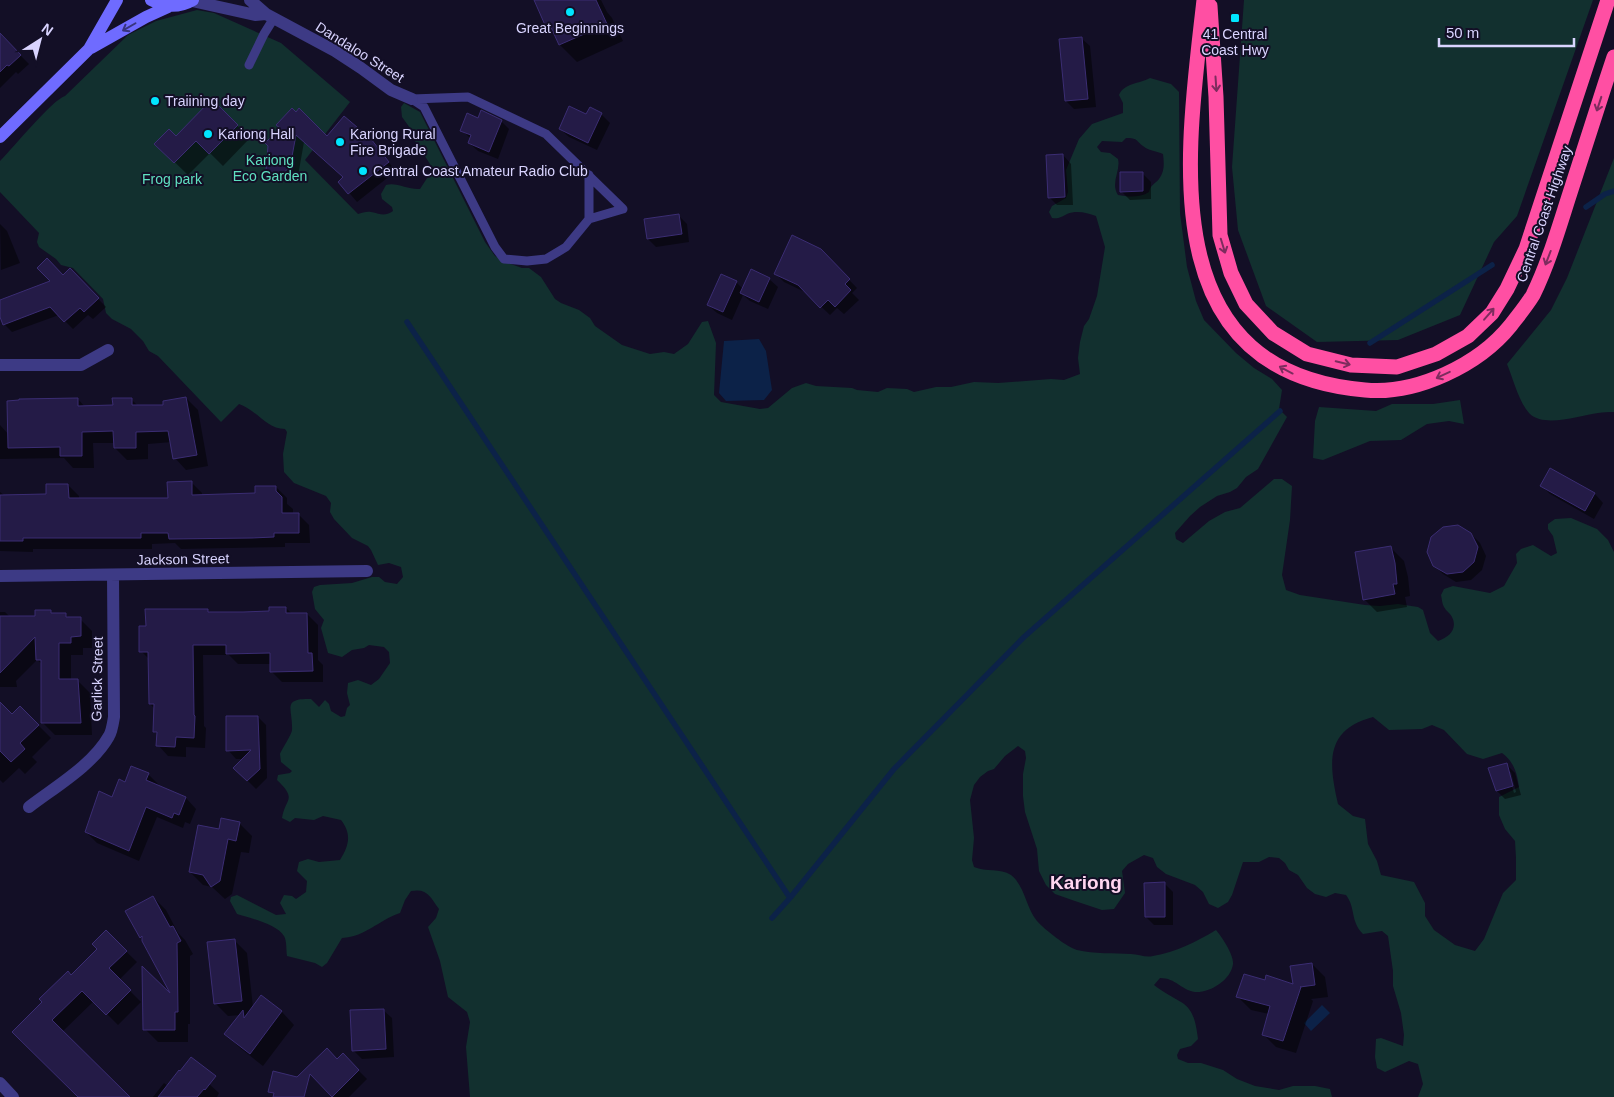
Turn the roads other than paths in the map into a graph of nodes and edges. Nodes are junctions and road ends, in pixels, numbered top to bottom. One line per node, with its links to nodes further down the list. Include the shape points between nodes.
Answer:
1 (118, 0): 10 (main road)
2 (151, 0): 8 (main road)
3 (193, 0): 8 (main road, via 177,7); 9 (street, Dandaloo Street)
4 (250, 0): 9 (street, Dandaloo Street)
5 (1204, 0): 11 (highway, Central Coast Highway, one-way to 5, via 1547,260 1532,296 1509,328 1477,358 1432,380 1399,389 1350,389 1308,380 1268,360 1230,324 1206,280 1195,238 1191,178 1192,104)
6 (1210, 0): 7 (highway, Central Coast Highway, one-way to 7, via 1220,235 1231,273 1246,304 1273,333 1307,354 1351,365 1397,367 1436,354 1468,336 1492,313 1507,289 1526,249)
7 (1608, 0)
8 (168, 6): 10 (main road, one-way to 10)
9 (270, 16): 12 (lane); 13 (street, Dandaloo Street, via 335,51 391,90)
10 (89, 49): 14 (main road)
11 (1614, 57)
12 (249, 65)
13 (412, 100): 15 (lane, via 468,97 546,134); 16 (lane, via 424,107 494,247 504,259 546,259 566,247)
14 (0, 137)
15 (589, 175): 16 (lane); 16 (lane, via 624,209)
16 (589, 219)
17 (108, 350): 18 (street, via 81,365)
18 (0, 366)
19 (367, 571): 20 (street, Jackson Street)
20 (113, 575): 21 (street, Jackson Street); 22 (street, Garlick Street, via 114,717 109,735 84,764)
21 (0, 576)
22 (29, 806)
23 (0, 1083): 24 (street)
24 (13, 1097)

